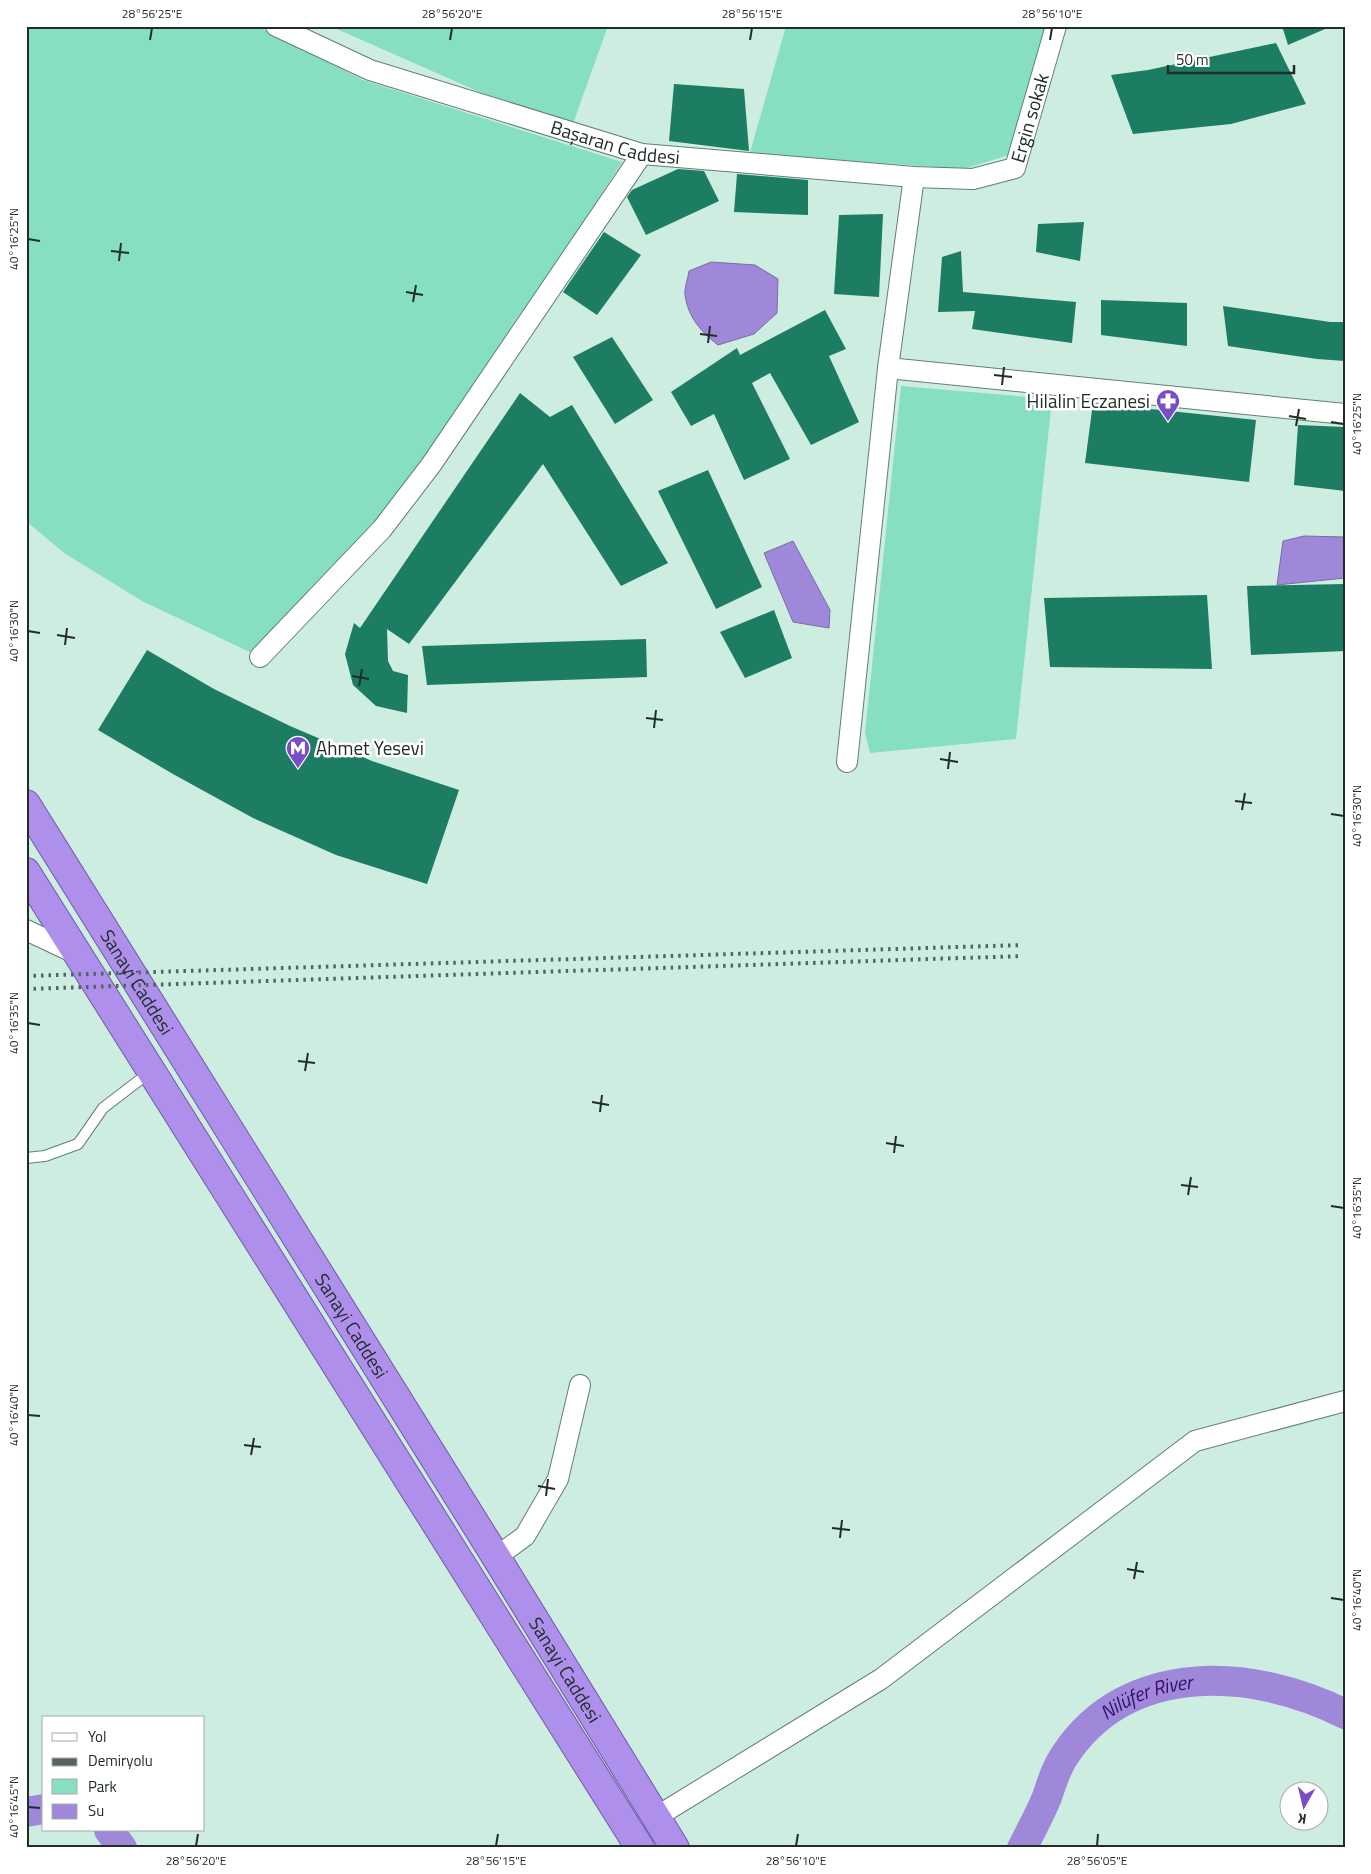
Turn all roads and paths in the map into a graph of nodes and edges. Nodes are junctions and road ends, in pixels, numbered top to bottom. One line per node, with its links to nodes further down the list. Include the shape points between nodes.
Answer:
1 (276, 26): 3 (street, Başaran Caddesi, via 370,70)
2 (1056, 26): 5 (street, Ergin sokak, via 1015,168)
3 (642, 154): 4 (street, Başaran Caddesi); 8 (street, via 431,465 382,529)
4 (914, 176): 5 (street, Başaran Caddesi); 6 (street)
5 (973, 179)
6 (888, 368): 7 (street); 9 (street)
7 (1345, 414)
8 (260, 657)
9 (847, 762)
10 (26, 804): 18 (highway, Sanayi Caddesi)
11 (26, 872): 13 (highway, Sanayi Caddesi)
12 (26, 930): 13 (street)
13 (77, 954): 14 (highway, Sanayi Caddesi)
14 (152, 1070): 15 (lane, via 103,1108 78,1144 46,1156); 20 (highway, Sanayi Caddesi)
15 (26, 1158)
16 (580, 1385): 18 (street, via 558,1479 526,1536)
17 (1345, 1401): 19 (street, via 1195,1440 881,1679)
18 (496, 1557): 19 (highway, Sanayi Caddesi)
19 (656, 1817): 21 (highway, Sanayi Caddesi)
20 (640, 1848)
21 (675, 1848)

